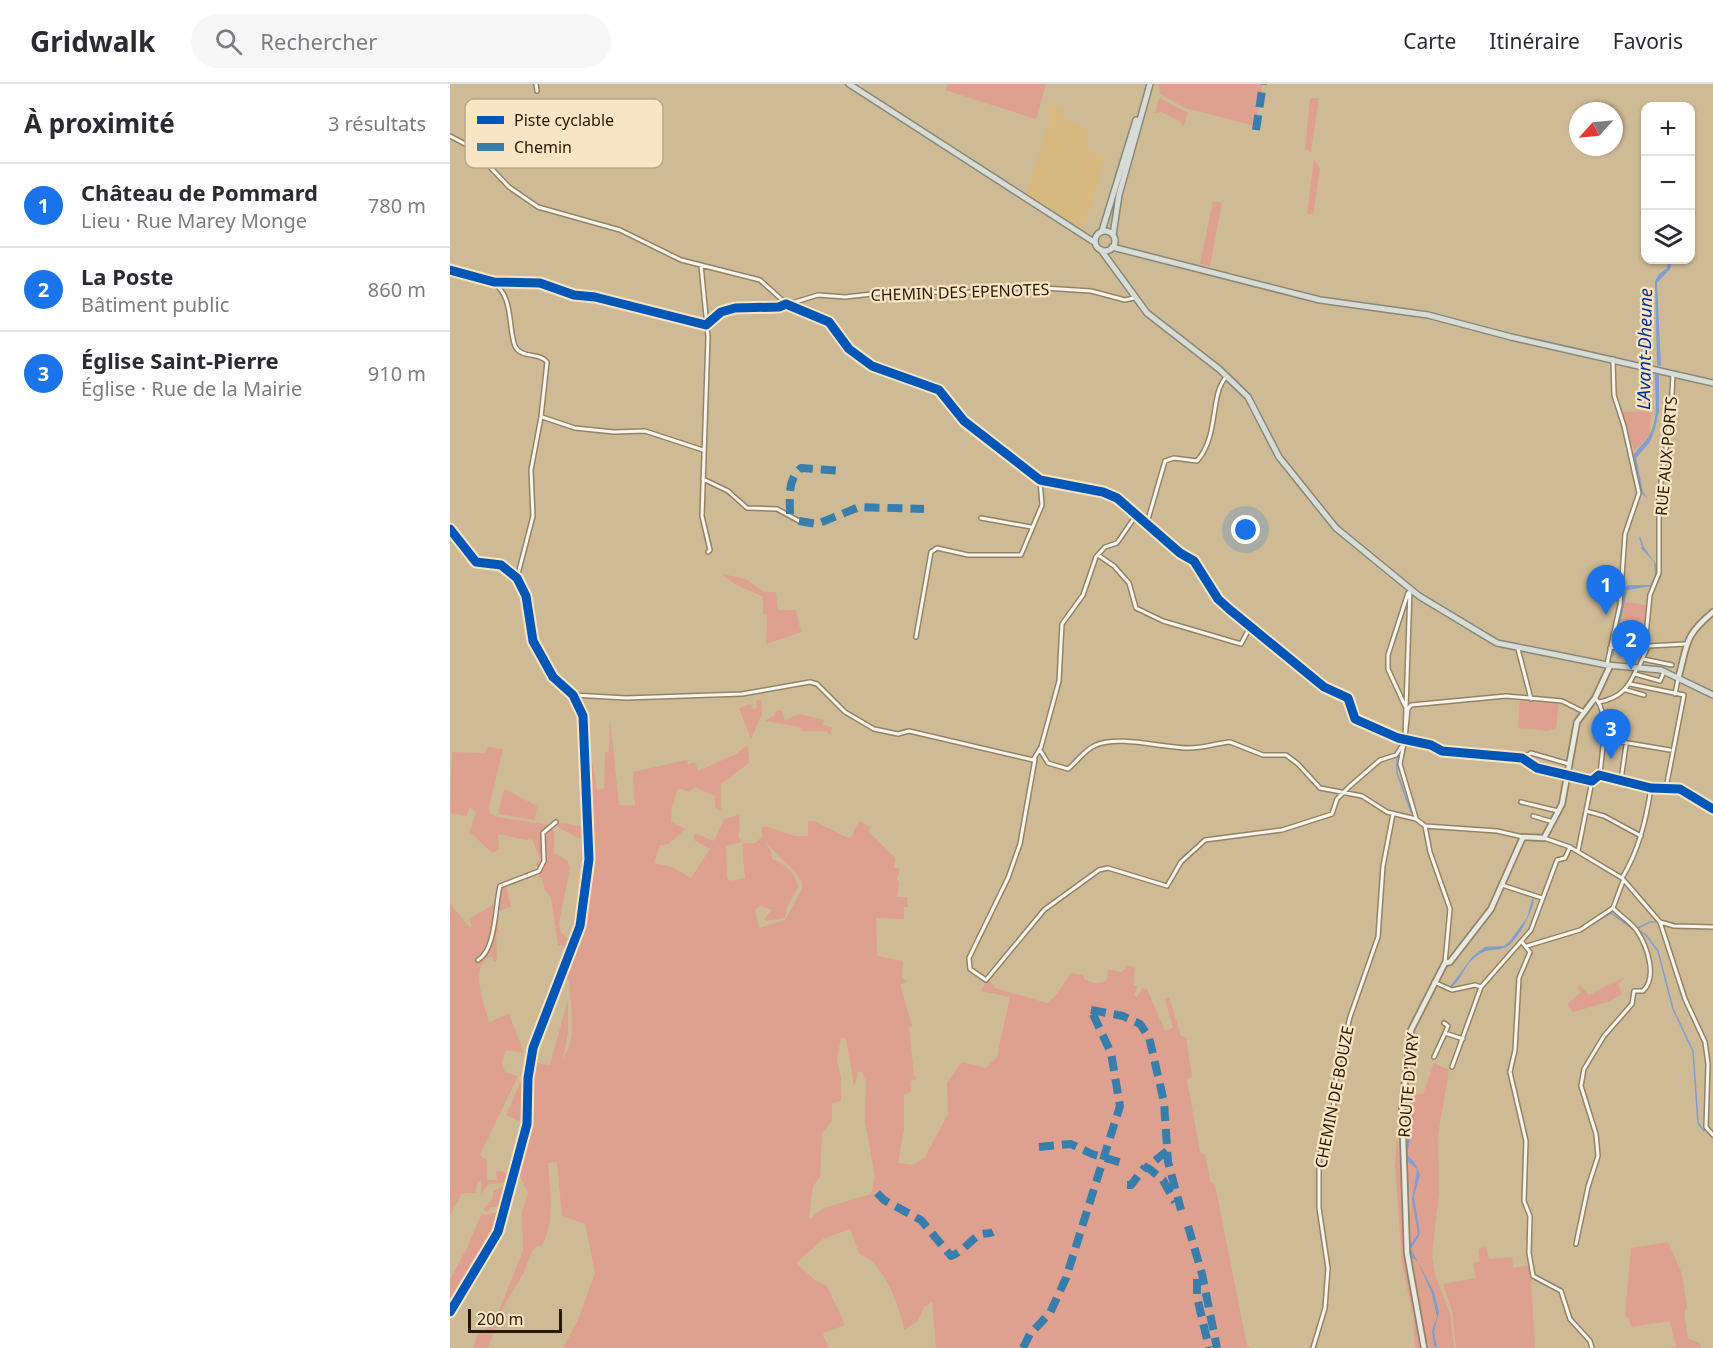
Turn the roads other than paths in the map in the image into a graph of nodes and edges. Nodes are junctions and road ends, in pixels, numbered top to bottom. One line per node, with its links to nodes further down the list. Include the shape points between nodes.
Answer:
1 (536, 84): 4 (street)
2 (849, 84): 8 (main road)
3 (1148, 84): 9 (main road, via 1110,210); 10 (main road, via 1119,195)
4 (537, 91)
5 (450, 136): 6 (street)
6 (465, 144)
7 (491, 168): 15 (street, via 509,187 538,207 620,230)
8 (1070, 228): 9 (main road, via 1089,234); 11 (main road)
9 (1099, 232): 10 (main road); 11 (main road)
10 (1114, 237): 12 (main road); 14 (main road)
11 (1094, 243): 13 (main road)
12 (1111, 249): 13 (main road); 14 (main road); 16 (main road)
13 (1101, 250): 16 (main road)
14 (1142, 253): 22 (main road, via 1320,300 1410,311)
15 (701, 266): 20 (street, via 760,280); 21 (street)
16 (1113, 268): 19 (main road)
17 (450, 270): 18 (street)
18 (497, 284): 21 (street, via 540,283 574,295); 26 (street, via 510,314 515,346 547,362)
19 (1134, 298): 20 (street, CHEMIN DES EPENOTES, via 1028,287 962,293 818,295); 24 (main road, via 1154,320)
20 (786, 304): 21 (street, CHEMIN DES EPENOTES, via 727,310); 29 (street, via 829,322 849,349 872,366 939,390 964,421)
21 (706, 325): 27 (street)
22 (1613, 359): 23 (main road); 46 (street, via 1614,395 1638,493 1625,534)
23 (1673, 372): 25 (main road); 44 (street, RUE AUX PORTS, via 1659,496 1659,573 1650,595)
24 (1227, 376): 33 (street, via 1220,385 1210,443 1197,461 1165,461); 39 (main road, via 1252,401 1279,457 1336,528)
25 (1713, 383)
26 (541, 417): 27 (street, via 575,428 645,431); 38 (street, via 531,470 533,516)
27 (703, 450): 28 (street)
28 (703, 479): 32 (street, via 728,491 747,508 777,509); 36 (street, via 702,516)
29 (1040, 480): 30 (street, via 1103,492 1118,498); 34 (street, via 1042,505)
30 (1137, 514): 33 (street); 37 (street, via 1117,543 1105,547)
31 (981, 518): 34 (street)
32 (799, 521)
33 (1147, 523): 41 (street, via 1194,561 1221,602)
34 (1031, 527): 42 (street, via 1025,550 1018,557 934,549)
35 (450, 529): 38 (street, via 476,562 501,565)
36 (708, 552)
37 (1098, 555): 41 (street, via 1129,583 1136,608 1162,621 1241,644); 66 (street, via 1083,595 1062,624 1059,681)
38 (517, 578): 56 (street, via 525,596 533,641 553,677)
39 (1410, 589): 45 (main road, via 1493,641); 61 (street); 61 (street, via 1388,655 1388,669)
40 (1713, 612): 43 (main road, via 1694,627)
41 (1250, 627): 63 (street, via 1324,687 1348,698 1355,719)
42 (916, 637)
43 (1686, 644): 44 (street); 52 (main road)
44 (1647, 646): 46 (street, via 1630,644); 47 (street, RUE AUX PORTS)
45 (1518, 649): 48 (main road); 59 (street)
46 (1613, 649): 48 (street)
47 (1643, 659): 49 (street); 50 (street, RUE AUX PORTS)
48 (1606, 665): 50 (main road); 60 (main road)
49 (1672, 666)
50 (1637, 670): 51 (main road); 51 (street, via 1660,681); 53 (street, RUE AUX PORTS)
51 (1664, 672): 52 (main road)
52 (1678, 679): 55 (street); 58 (main road)
53 (1630, 684): 54 (street, RUE AUX PORTS); 55 (street)
54 (1626, 690): 57 (street); 60 (street, via 1621,695)
55 (1675, 694): 67 (street, via 1684,695)
56 (573, 695): 69 (street, via 626,698 742,694 810,682 817,684 845,712 874,729 898,734 909,730); 112 (street, via 583,716 584,734 589,859 582,917 533,1048 527,1124 498,1232)
57 (1644, 695)
58 (1713, 695)
59 (1530, 699): 62 (street, via 1562,701); 63 (street, via 1490,696 1412,705 1408,709)
60 (1597, 700): 62 (main road); 64 (street, via 1604,739)
61 (1406, 710): 63 (street)
62 (1584, 712): 70 (main road, via 1576,725)
63 (1404, 740): 68 (street, via 1444,751); 77 (street, via 1396,754 1380,760); 84 (street, via 1400,770)
64 (1626, 745): 67 (street); 73 (street)
65 (1603, 746): 72 (street)
66 (1040, 750): 69 (street); 77 (street, via 1048,763 1068,769 1102,743 1190,748 1227,741 1263,755 1286,755 1320,788)
67 (1671, 750): 76 (street)
68 (1522, 758): 70 (street, via 1533,753); 71 (street, via 1537,768)
69 (1035, 759): 77 (street, via 1020,844 969,958 970,969 986,980 1044,910 1099,870 1108,868 1167,886 1181,862 1205,840 1282,831 1318,820 1332,814 1337,799)
70 (1570, 765): 71 (main road)
71 (1570, 775): 74 (street); 80 (main road)
72 (1599, 775): 73 (street); 74 (street)
73 (1622, 780): 75 (street)
74 (1592, 781): 81 (street)
75 (1651, 788): 76 (street); 88 (street)
76 (1666, 788): 79 (street, via 1680,789)
77 (1345, 791): 82 (street)
78 (1521, 802): 80 (street)
79 (1713, 809)
80 (1558, 811): 86 (main road)
81 (1585, 811): 88 (street, via 1604,816); 92 (street)
82 (1393, 814): 84 (street); 113 (street, CHEMIN DE BOUZE, via 1383,866 1378,937 1350,1017 1338,1064 1332,1120 1319,1157 1319,1208 1328,1268 1325,1308)
83 (1533, 816): 86 (street)
84 (1416, 819): 87 (street)
85 (556, 822): 101 (street, via 543,834 544,861 539,871 500,886 492,936)
86 (1553, 822): 90 (main road)
87 (1425, 826): 89 (street, via 1497,831); 102 (street, via 1449,909)
88 (1641, 836): 93 (street)
89 (1523, 837): 90 (main road); 94 (main road, ROUTE D'IVRY)
90 (1544, 838): 91 (street)
91 (1570, 847): 92 (street); 95 (street, via 1566,858 1556,862)
92 (1578, 851): 93 (street)
93 (1623, 879): 96 (street); 97 (street)
94 (1502, 885): 95 (street); 102 (main road, ROUTE D'IVRY, via 1478,929)
95 (1542, 898): 99 (street, via 1532,930)
96 (1613, 908): 100 (street, via 1580,930); 111 (street, via 1637,930 1651,972 1647,987 1634,991 1632,1004 1604,1036 1584,1069 1581,1086 1594,1125 1598,1156)
97 (1660, 922): 98 (street); 110 (street, via 1685,999 1705,1042 1705,1121)
98 (1713, 927)
99 (1522, 942): 100 (street); 104 (street)
100 (1527, 946): 115 (street, via 1530,952 1519,978 1510,1072 1526,1141 1524,1201 1530,1220 1529,1263 1533,1276 1561,1291 1566,1311)
101 (478, 960)
102 (1445, 963): 103 (main road, ROUTE D'IVRY)
103 (1434, 982): 104 (street, via 1450,991); 114 (main road, ROUTE D'IVRY, via 1412,1030 1402,1107 1407,1253)
104 (1481, 987): 107 (street)
105 (1444, 1023): 106 (street, via 1448,1026)
106 (1445, 1033): 107 (street); 108 (street)
107 (1463, 1039): 109 (street)
108 (1434, 1057)
109 (1452, 1067)
110 (1713, 1135)
111 (1576, 1244)
112 (450, 1312)
113 (1313, 1348)
114 (1424, 1348)
115 (1592, 1348)

